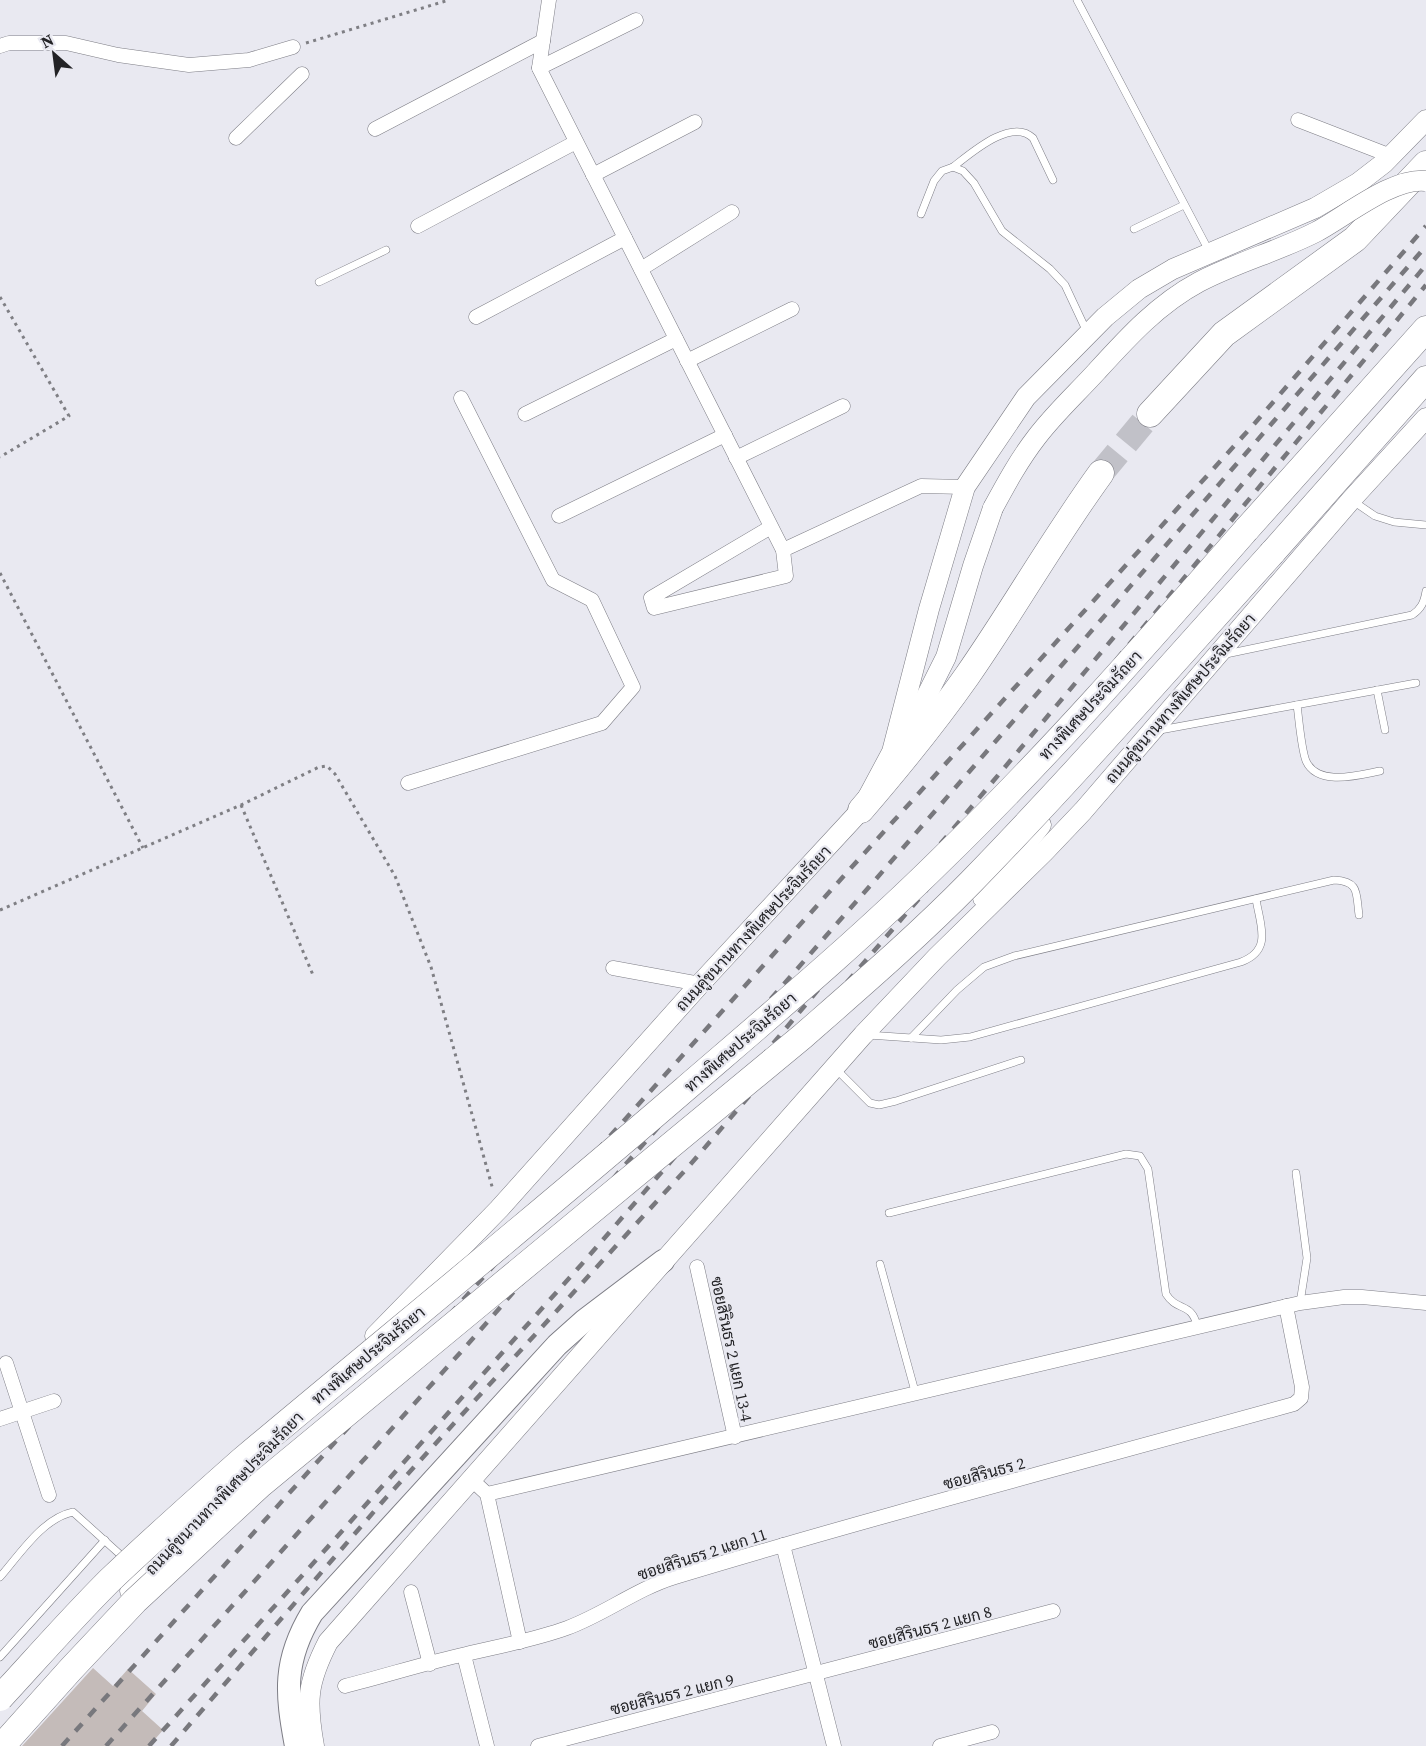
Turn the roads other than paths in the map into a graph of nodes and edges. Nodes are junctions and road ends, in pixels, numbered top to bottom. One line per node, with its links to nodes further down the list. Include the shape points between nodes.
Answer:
1 (549, 0): 4 (street)
2 (1077, 0): 21 (lane)
3 (636, 20): 7 (street)
4 (543, 41): 7 (street); 12 (street)
5 (0, 46): 6 (street, via 66,43 189,65 249,60)
6 (293, 47)
7 (539, 68): 14 (street)
8 (302, 74): 13 (street)
9 (1298, 120): 15 (street)
10 (1426, 120): 15 (main road, ถนนคู่ขนานทางพิเศษประจิมรัถยา)
11 (695, 122): 18 (street)
12 (375, 129)
13 (236, 138)
14 (576, 142): 18 (street); 24 (street)
15 (1391, 156): 28 (main road, ถนนคู่ขนานทางพิเศษประจิมรัถยา, via 1358,183 1315,208)
16 (1426, 164): 42 (highway, via 1355,239 1224,334)
17 (953, 167): 19 (lane, via 982,144 1010,132 1020,133 1033,138); 23 (lane, via 942,171 934,181); 34 (lane, via 974,183 1002,231 1065,285)
18 (593, 175): 26 (street)
19 (1053, 180)
20 (1426, 181): 60 (main road, bridge, via 1395,186 1316,232 1200,281 1169,299 1116,350 1036,437 1017,464 993,508 946,657)
21 (1184, 205): 25 (lane); 28 (lane)
22 (732, 212): 29 (street)
23 (921, 214)
24 (418, 226)
25 (1134, 230)
26 (625, 238): 29 (street); 32 (street)
27 (386, 250): 30 (lane)
28 (1210, 254): 34 (main road, ถนนคู่ขนานทางพิเศษประจิมรัถยา, via 1139,289)
29 (641, 269): 35 (street)
30 (319, 282)
31 (792, 309): 36 (street)
32 (476, 317)
33 (1426, 329): 103 (highway, ทางพิเศษประจิมรัถยา, bridge, via 1133,659 942,859 762,1023 175,1519 46,1646)
34 (1088, 335): 47 (main road, ถนนคู่ขนานทางพิเศษประจิมรัถยา, via 1026,397)
35 (676, 339): 36 (street); 41 (street)
36 (687, 361): 44 (street)
37 (1426, 379): 106 (highway, ทางพิเศษประจิมรัถยา, bridge, via 1064,783 970,883 887,963 260,1485 135,1601)
38 (1426, 393): 66 (main road, via 1050,814)
39 (461, 398): 62 (street, via 553,580 592,600 633,687 602,723)
40 (843, 406): 45 (street)
41 (525, 414)
42 (1150, 414)
43 (1426, 418): 48 (main road, ถนนคู่ขนานทางพิเศษประจิมรัถยา)
44 (725, 435): 45 (street); 49 (street)
45 (736, 458): 51 (street)
46 (1101, 473): 63 (highway, via 968,675)
47 (965, 487): 52 (street, via 921,486); 60 (main road, ถนนคู่ขนานทางพิเศษประจิมรัถยา)
48 (1351, 500): 50 (lane, via 1384,519); 54 (main road, ถนนคู่ขนานทางพิเศษประจิมรัถยา)
49 (559, 516)
50 (1426, 525)
51 (771, 527): 52 (street); 52 (street, via 651,598 654,608 786,576)
52 (783, 550)
53 (1426, 591): 54 (lane, via 1424,602 1412,615)
54 (1218, 656): 59 (main road, ถนนคู่ขนานทางพิเศษประจิมรัถยา)
55 (1416, 683): 56 (lane)
56 (1377, 690): 57 (lane); 58 (lane)
57 (1297, 705): 59 (lane); 61 (lane, via 1306,760 1313,770 1341,777)
58 (1385, 729)
59 (1152, 732): 66 (main road, ถนนคู่ขนานทางพิเศษประจิมรัถยา, via 1044,852)
60 (892, 752): 63 (main road, ถนนคู่ขนานทางพิเศษประจิมรัถยา)
61 (1380, 771)
62 (408, 783)
63 (861, 810): 68 (main road, ถนนคู่ขนานทางพิเศษประจิมรัถยา)
64 (1256, 899): 65 (lane, via 1346,880 1356,890); 70 (lane, via 1014,956 984,967); 70 (lane, via 1262,937 1258,954 1251,958 970,1036 941,1040)
65 (1359, 915)
66 (937, 957): 69 (main road, ถนนคู่ขนานทางพิเศษประจิมรัถยา)
67 (613, 968): 68 (street)
68 (700, 984): 93 (main road, ถนนคู่ขนานทางพิเศษประจิมรัถยา, via 499,1209)
69 (863, 1035): 70 (lane); 72 (main road, ถนนคู่ขนานทางพิเศษประจิมรัถยา)
70 (911, 1038)
71 (1021, 1060): 72 (lane, via 879,1105 870,1102)
72 (834, 1067): 75 (main road, ถนนคู่ขนานทางพิเศษประจิมรัถยา)
73 (1296, 1173): 78 (lane, via 1307,1258)
74 (889, 1214): 81 (lane, via 1126,1154 1140,1156 1148,1169 1166,1294 1170,1301 1193,1312)
75 (663, 1261): 88 (main road, ถนนคู่ขนานทางพิเศษประจิมรัถยา); 107 (main road, via 557,1344 312,1613 292,1656 288,1683 289,1710)
76 (880, 1264): 83 (lane)
77 (697, 1267): 87 (street, ซอยสิรินธร 2 แยก 13-4)
78 (1300, 1303): 79 (street, via 1362,1297); 80 (street)
79 (1421, 1303)
80 (1286, 1306): 81 (street); 92 (street, ซอยสิรินธร 2, via 1302,1387 1301,1398 1294,1404)
81 (1197, 1326): 83 (street)
82 (6, 1363): 85 (street)
83 (916, 1395): 87 (street)
84 (54, 1401): 85 (street)
85 (23, 1411): 86 (street); 90 (street)
86 (0, 1419)
87 (735, 1437): 89 (street)
88 (472, 1480): 89 (street); 107 (main road, ถนนคู่ขนานทางพิเศษประจิมรัถยา, via 328,1642 309,1690)
89 (487, 1494): 97 (street)
90 (49, 1495)
91 (105, 1540): 93 (lane); 94 (lane, via 73,1512 61,1515 48,1522); 99 (lane)
92 (783, 1545): 97 (street, ซอยสิรินธร 2 แยก 11, via 646,1587 567,1628); 101 (street)
93 (144, 1576): 104 (main road, ถนนคู่ขนานทางพิเศษประจิมรัถยา)
94 (0, 1577)
95 (411, 1592): 100 (street)
96 (1053, 1611): 101 (street, ซอยสิรินธร 2 แยก 8)
97 (520, 1642): 98 (street, ซอยสิรินธร 2 แยก 11)
98 (464, 1654): 100 (street, ซอยสิรินธร 2 แยก 11); 108 (street)
99 (0, 1658)
100 (430, 1664): 102 (street, ซอยสิรินธร 2 แยก 11)
101 (816, 1675): 109 (street, ซอยสิรินธร 2 แยก 9); 110 (street)
102 (345, 1686)
103 (0, 1698)
104 (0, 1732)
105 (992, 1732): 111 (street)
106 (2, 1746)
107 (310, 1746)
108 (487, 1746)
109 (538, 1746)
110 (834, 1746)
111 (940, 1746)

